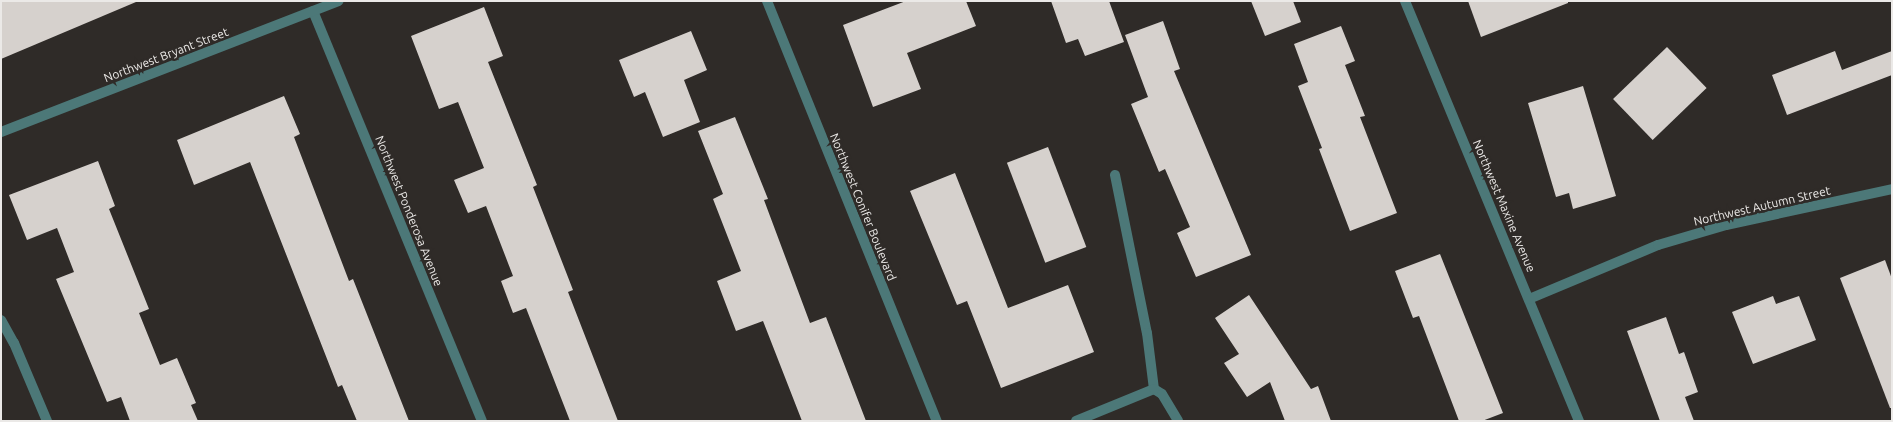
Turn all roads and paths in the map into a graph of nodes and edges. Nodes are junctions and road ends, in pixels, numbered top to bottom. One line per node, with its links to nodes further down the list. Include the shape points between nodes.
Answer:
1 (339, 1): 4 (street, Northwest Bryant Street)
2 (767, 1): 13 (street, Northwest Conifer Boulevard)
3 (1406, 1): 8 (street, Northwest Maxine Avenue)
4 (313, 11): 5 (street, Northwest Bryant Street); 12 (street, Northwest Ponderosa Avenue)
5 (1, 132)
6 (1115, 175): 10 (street, via 1147,333)
7 (1892, 189): 8 (street, Northwest Autumn Street, via 1726,224 1658,245)
8 (1529, 299): 16 (street, Northwest Maxine Avenue)
9 (1, 320): 11 (street)
10 (1154, 389): 14 (street); 15 (street, via 1162,394)
11 (47, 421)
12 (482, 421)
13 (937, 421)
14 (1076, 421)
15 (1178, 421)
16 (1578, 421)

